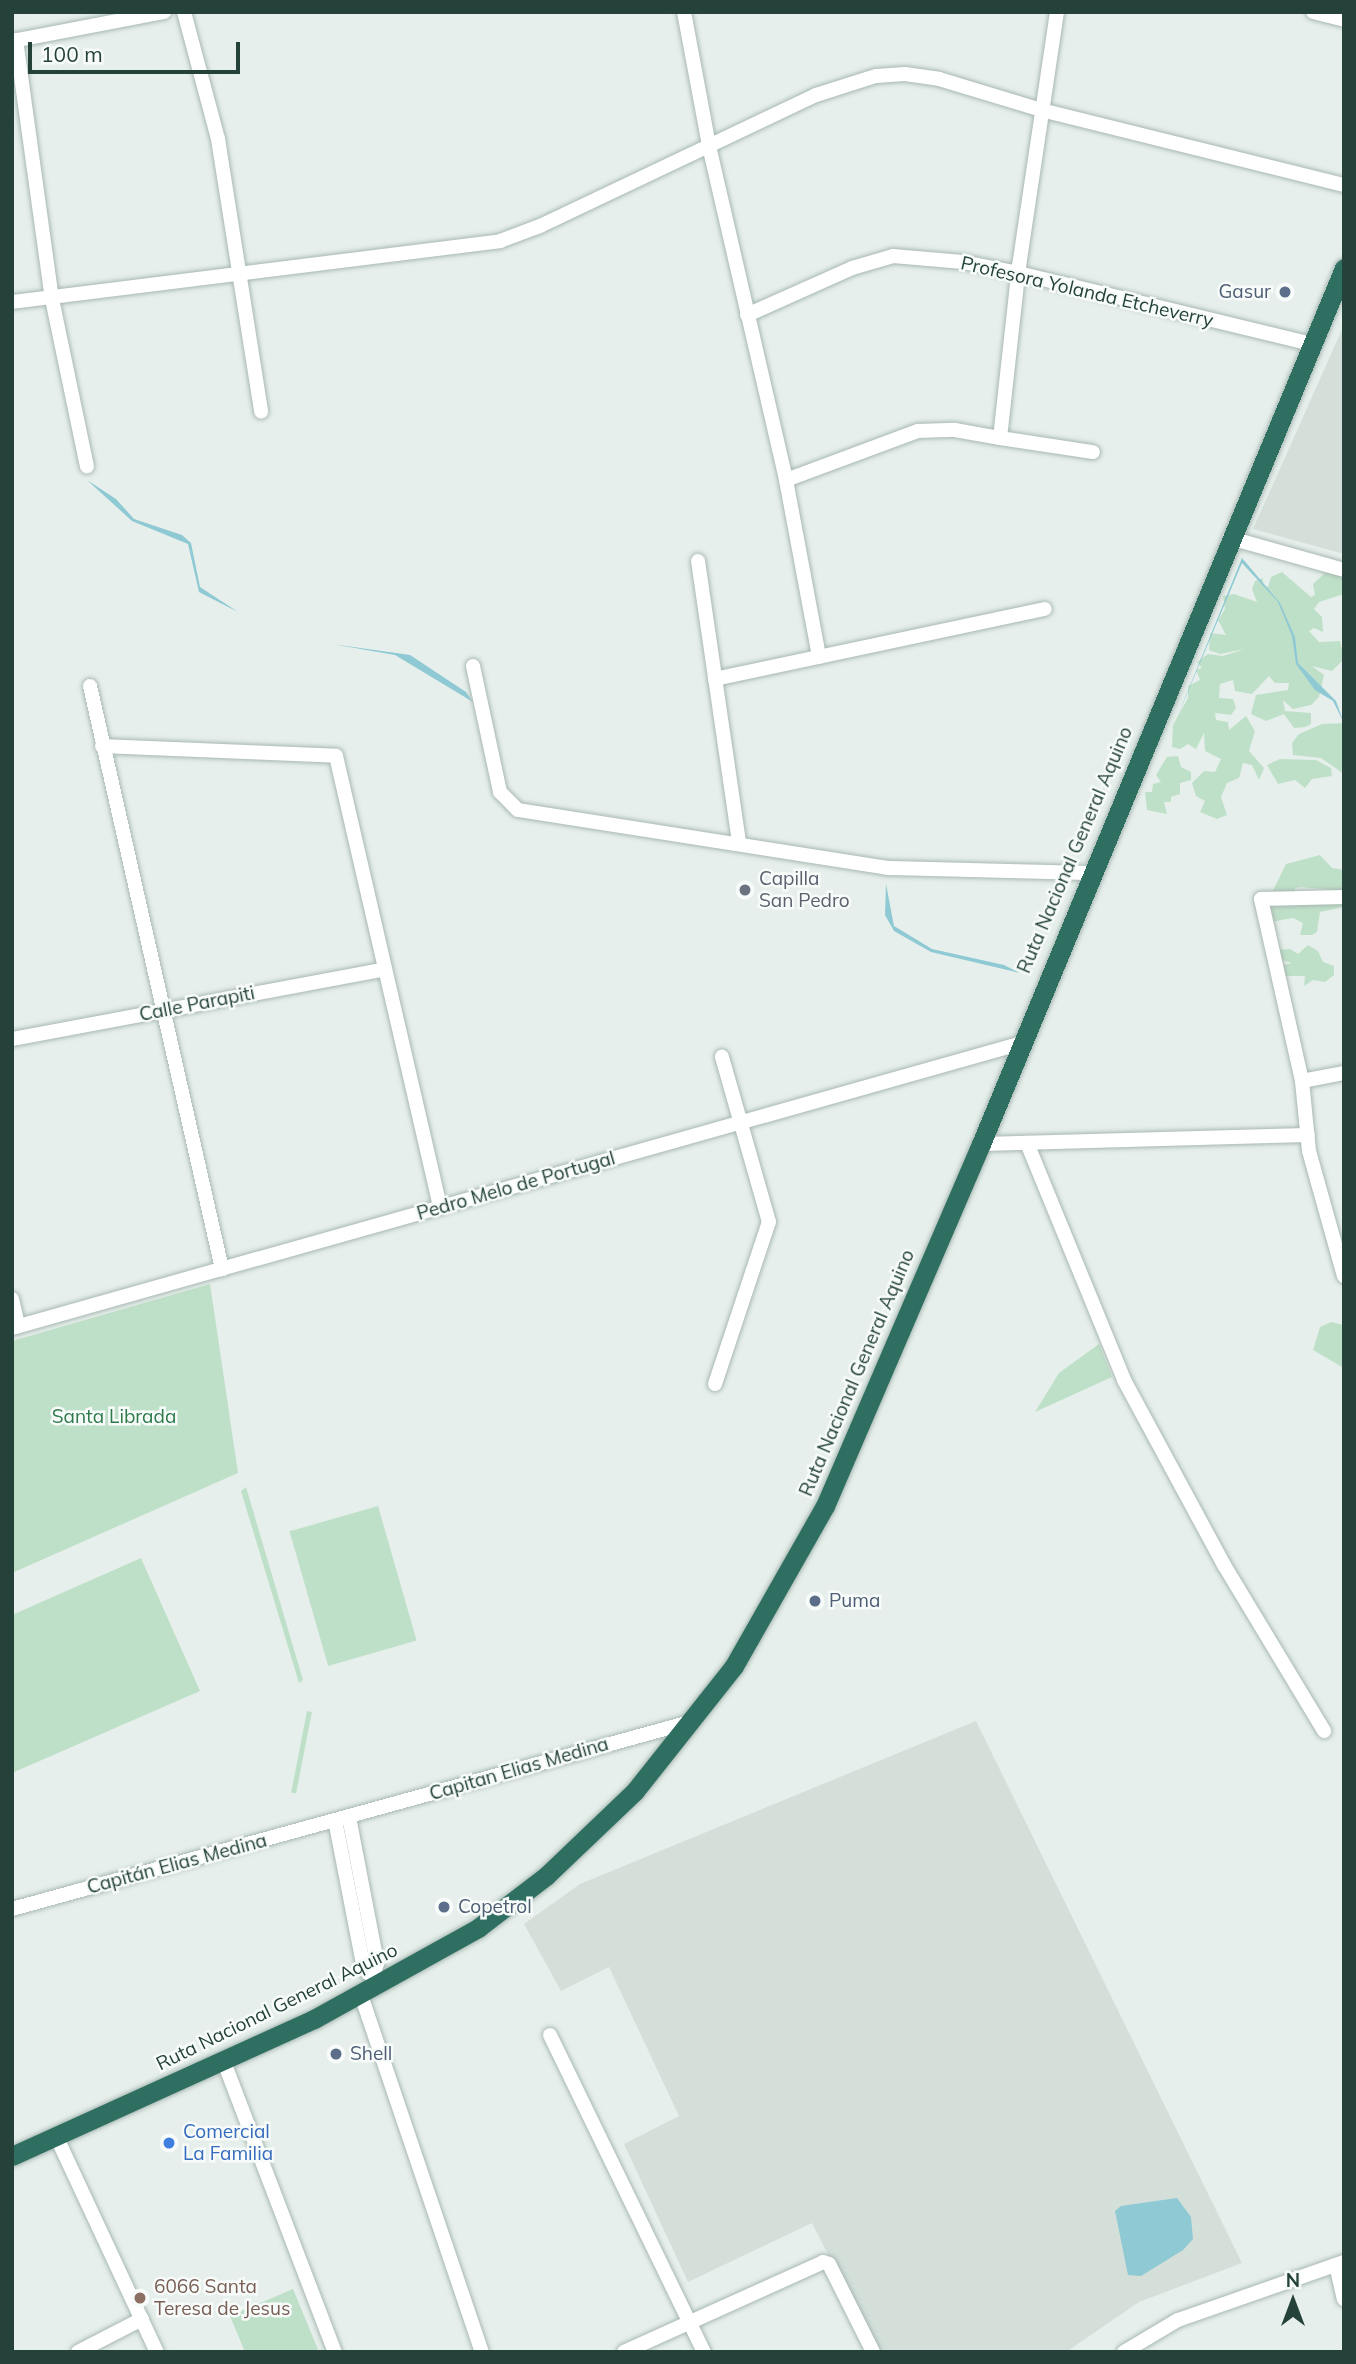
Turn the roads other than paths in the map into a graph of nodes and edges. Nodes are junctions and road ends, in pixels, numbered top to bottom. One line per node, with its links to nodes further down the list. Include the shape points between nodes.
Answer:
1 (164, 12): 6 (street)
2 (184, 12): 13 (street, via 218,139)
3 (684, 12): 10 (street)
4 (1057, 12): 9 (street)
5 (1313, 12): 7 (street)
6 (141, 14): 8 (street)
7 (1344, 20)
8 (14, 40): 15 (street)
9 (1045, 111): 10 (street, via 939,79 876,76 816,95); 11 (street); 14 (street)
10 (709, 146): 13 (street, via 500,241); 17 (street)
11 (1344, 186)
12 (1344, 268): 18 (highway, Ruta Nacional General Aquino)
13 (238, 273): 15 (street); 19 (street)
14 (1018, 273): 17 (street, Profesora Yolanda Etcheverry, via 893,256 852,268); 18 (street, Profesora Yolanda Etcheverry); 20 (street)
15 (52, 299): 16 (street); 22 (street)
16 (12, 302)
17 (747, 315): 23 (street)
18 (1311, 344): 24 (highway, Ruta Nacional General Aquino)
19 (261, 412)
20 (1000, 438): 21 (street); 23 (street, via 955,430 918,431)
21 (1093, 452)
22 (87, 466)
23 (786, 481): 28 (street)
24 (1230, 538): 26 (street); 34 (highway, Ruta Nacional General Aquino)
25 (698, 561): 30 (street)
26 (1344, 570)
27 (1045, 609): 28 (street)
28 (818, 657): 30 (street)
29 (472, 666): 33 (street, via 500,792 518,810)
30 (715, 679): 33 (street)
31 (90, 686): 32 (street)
32 (102, 746): 36 (street, via 335,756); 37 (street)
33 (739, 842): 34 (street, via 888,868)
34 (1091, 873): 39 (highway, Ruta Nacional General Aquino)
35 (1344, 897): 42 (street, via 1261,899)
36 (382, 970): 37 (street, Calle Parapiti); 47 (street)
37 (163, 1011): 38 (street, Calle Parapiti); 48 (street)
38 (12, 1039)
39 (1019, 1044): 43 (street, Pedro Melo de Portugal); 46 (highway, Ruta Nacional General Aquino)
40 (722, 1057): 43 (street)
41 (1344, 1073): 42 (street)
42 (1302, 1081): 44 (street)
43 (742, 1122): 47 (street, Pedro Melo de Portugal); 52 (street, via 769,1222)
44 (1308, 1135): 45 (street); 49 (street)
45 (1027, 1143): 46 (street); 54 (street, via 1124,1380 1224,1566)
46 (981, 1144): 53 (highway, Ruta Nacional General Aquino, via 825,1506 778,1596)
47 (440, 1207): 48 (street, Pedro Melo de Portugal)
48 (222, 1269): 51 (street, Pedro Melo de Portugal)
49 (1344, 1276)
50 (12, 1299): 51 (street)
51 (15, 1327)
52 (715, 1384)
53 (695, 1720): 55 (street, Capitan Elias Medina); 57 (highway, Ruta Nacional General Aquino, via 635,1791 546,1876 478,1927)
54 (1324, 1731)
55 (342, 1818): 56 (street, Capitán Elias Medina); 57 (street, via 364,1969)
56 (12, 1909)
57 (372, 1981): 59 (highway, Ruta Nacional General Aquino); 69 (street)
58 (550, 2035): 65 (street)
59 (224, 2062): 60 (highway, Ruta Nacional General Aquino); 68 (street)
60 (57, 2138): 61 (highway, Ruta Nacional General Aquino); 64 (street)
61 (12, 2156)
62 (1340, 2264): 63 (street); 73 (street, via 1178,2320)
63 (1344, 2299)
64 (142, 2319): 66 (street); 67 (street)
65 (692, 2325): 70 (street); 71 (street); 72 (street, via 826,2262)
66 (78, 2352)
67 (157, 2352)
68 (335, 2352)
69 (482, 2352)
70 (624, 2352)
71 (705, 2352)
72 (873, 2352)
73 (1124, 2352)

